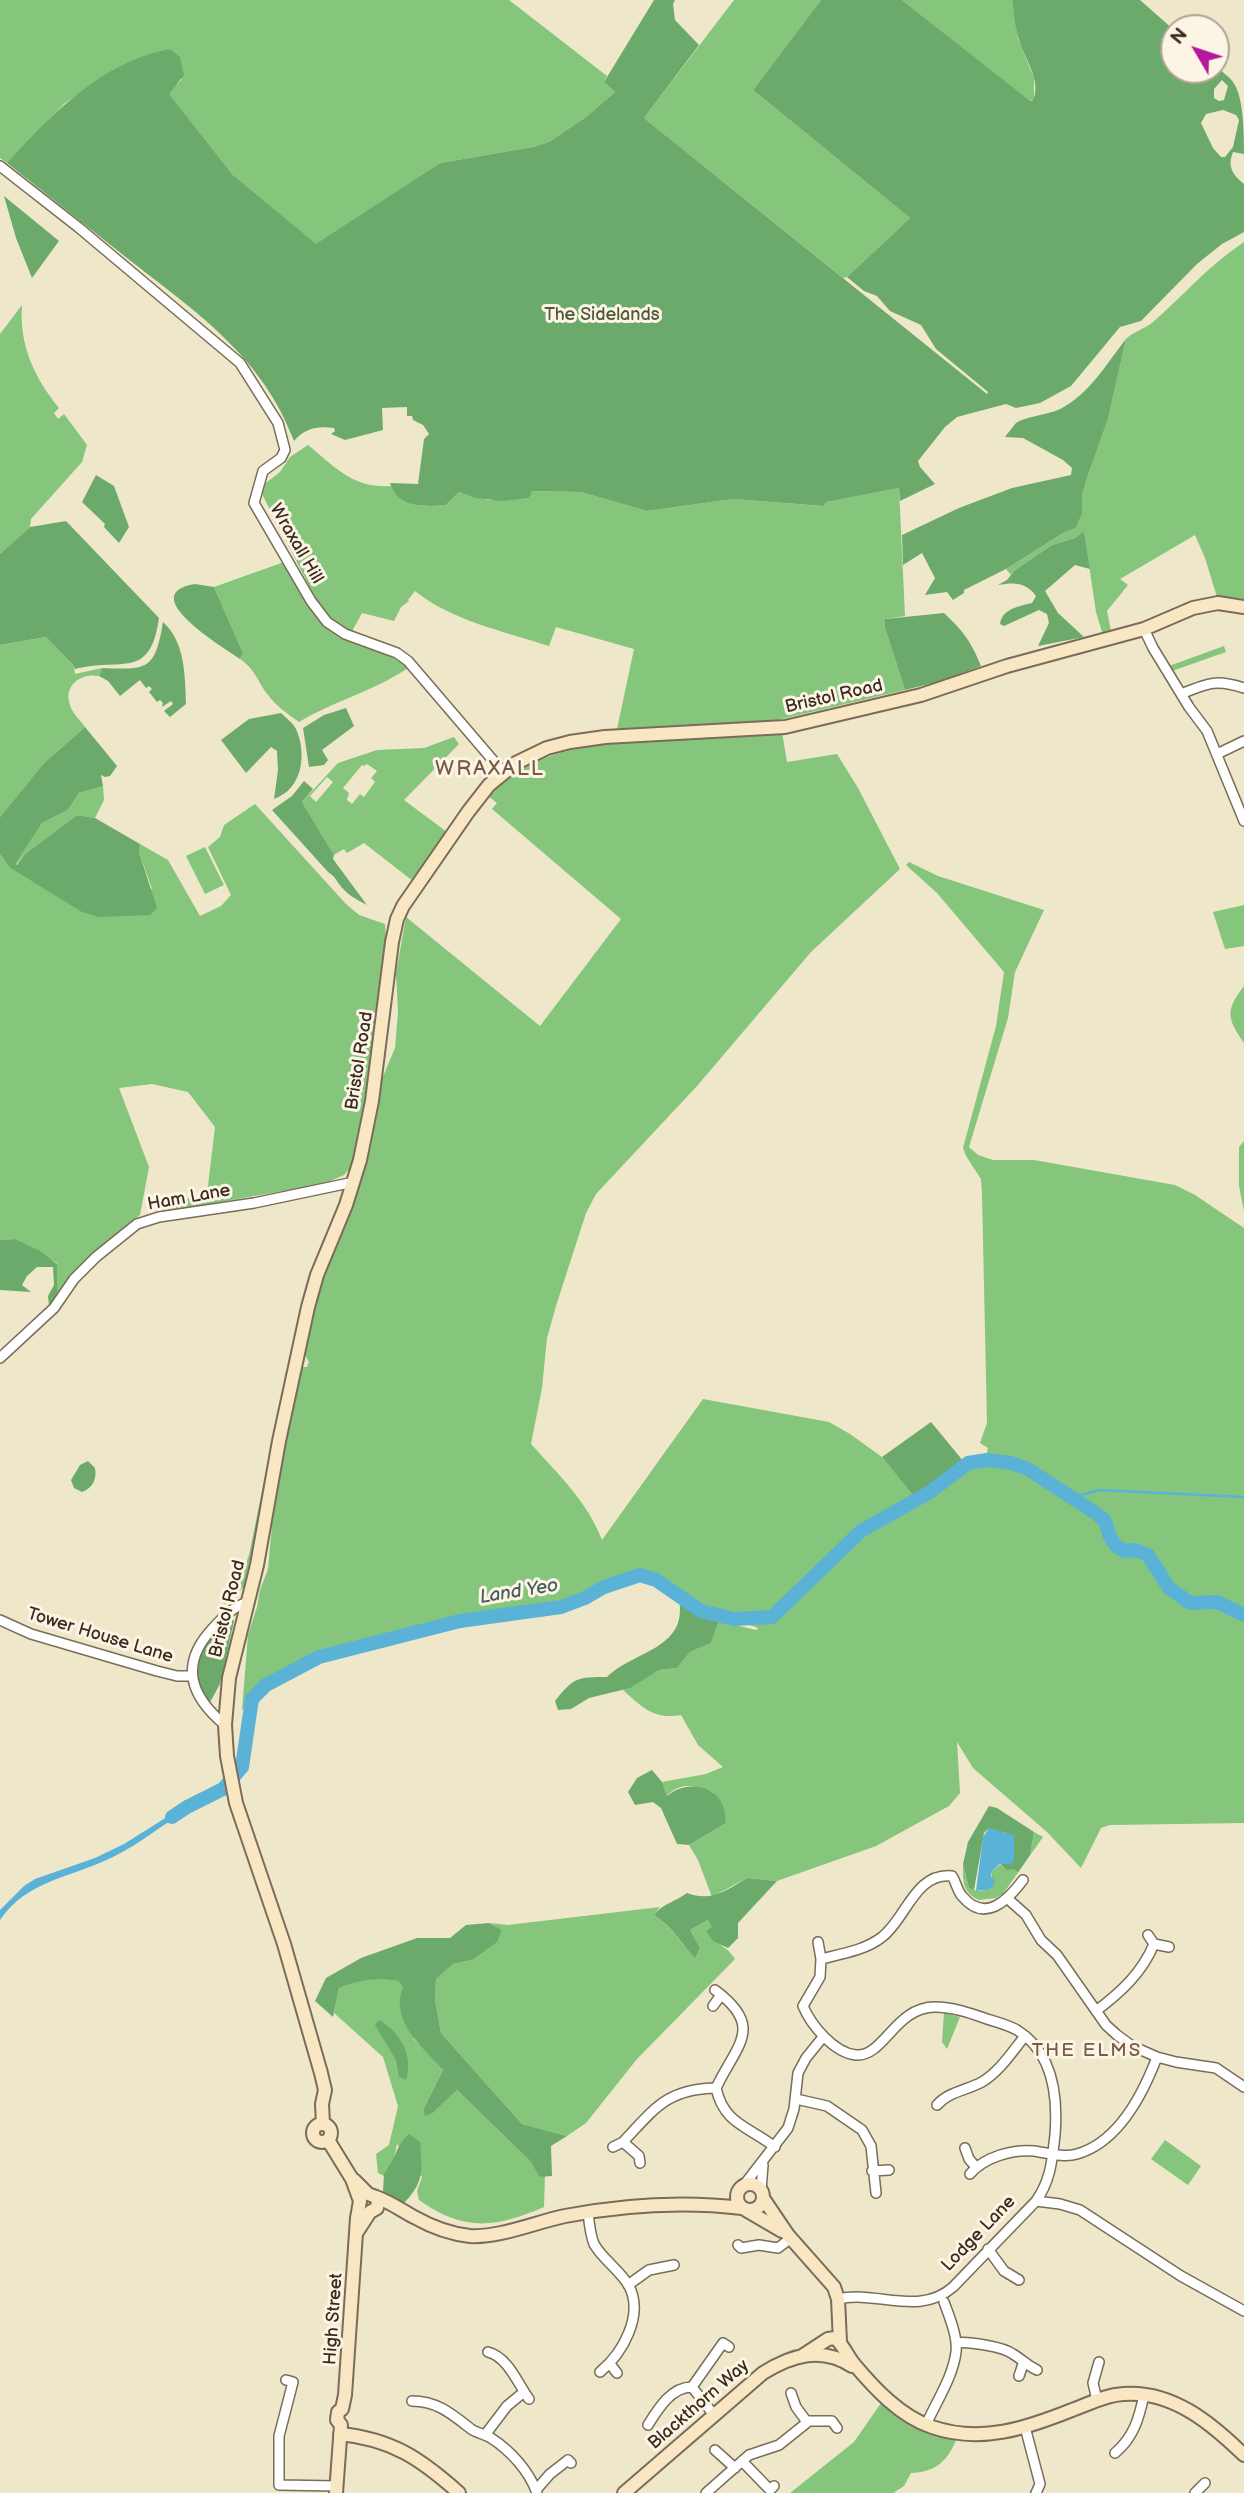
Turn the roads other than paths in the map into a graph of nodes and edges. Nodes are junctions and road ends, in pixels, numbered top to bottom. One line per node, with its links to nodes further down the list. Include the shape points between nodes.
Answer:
1 (0, 166): 8 (street, Wraxall Hill, via 240,363 278,423 285,450 263,471 254,503 311,601 337,630 408,661)
2 (1244, 607): 3 (main road, Bristol Road, via 1206,605)
3 (1144, 629): 5 (street); 8 (main road, Bristol Road, via 921,695 785,727 570,742 532,755)
4 (1244, 688): 5 (street, via 1213,682)
5 (1181, 694): 7 (street)
6 (1244, 741): 7 (street)
7 (1217, 754): 9 (street)
8 (503, 772): 10 (main road, Bristol Road, via 468,812 397,919 372,1101)
9 (1244, 821)
10 (354, 1182): 11 (street, Ham Lane, via 137,1224 96,1257 54,1308); 12 (main road, Bristol Road, via 308,1307)
11 (0, 1358)
12 (248, 1602): 14 (street, Tower House Lane, via 234,1607 204,1639 194,1657); 15 (main road, Bristol Road, via 229,1678)
13 (0, 1620): 14 (street, Tower House Lane, via 31,1634 157,1671)
14 (192, 1676): 15 (street, Tower House Lane, via 207,1709)
15 (225, 1725): 45 (main road, Bristol Road, via 232,1787 284,1944 325,2090 323,2124 313,2134 319,2141 328,2140)
16 (1023, 1880): 17 (street)
17 (1008, 1899): 22 (street, via 994,1907 976,1906 962,1897 953,1877 937,1877 920,1888 881,1938); 24 (street, via 1026,1915)
18 (1148, 1935): 20 (street)
19 (818, 1942): 22 (street)
20 (1154, 1944): 21 (street); 24 (street, via 1127,1986)
21 (1169, 1947)
22 (821, 1958): 26 (street, via 820,1980 803,2006)
23 (713, 2006): 29 (street, via 718,1993 738,2011 743,2033)
24 (1096, 2011): 27 (street, via 1117,2035)
25 (1025, 2036): 26 (street, via 965,2011 932,2007 904,2017 864,2054 848,2053); 31 (street, via 989,2077 964,2091 948,2091); 36 (street, via 1038,2050 1053,2083)
26 (823, 2037): 30 (street, via 800,2068)
27 (1157, 2057): 28 (street, via 1214,2067); 36 (street, via 1141,2093 1106,2138 1079,2154)
28 (1244, 2087)
29 (716, 2088): 32 (street, via 670,2096); 34 (street, via 727,2115)
30 (796, 2099): 34 (street, via 791,2123); 40 (street, via 827,2106 862,2130 871,2146)
31 (937, 2105)
32 (623, 2142): 33 (street); 38 (street)
33 (613, 2147)
34 (775, 2147): 37 (street)
35 (965, 2148): 36 (street, via 973,2171 1016,2152)
36 (1053, 2154): 44 (street, via 1047,2183)
37 (767, 2157): 41 (street); 43 (street)
38 (640, 2162)
39 (889, 2170): 40 (street)
40 (872, 2171): 42 (street)
41 (741, 2188): 43 (main road, via 755,2185); 46 (main road); 47 (main road, via 737,2202)
42 (876, 2193)
43 (762, 2194): 47 (main road, via 757,2208); 49 (main road)
44 (1036, 2201): 51 (street, Lodge Lane); 57 (street, Lodge Lane, via 1080,2210)
45 (369, 2203): 48 (main road, via 395,2205 430,2225 468,2236); 81 (main road, High Street, via 357,2232 342,2409 346,2413)
46 (694, 2204): 47 (main road); 48 (main road)
47 (744, 2209): 49 (main road)
48 (588, 2212): 54 (street, via 595,2245)
49 (789, 2237): 50 (street, via 778,2248); 55 (main road, via 834,2287)
50 (738, 2245)
51 (988, 2249): 53 (street, via 1002,2269); 55 (street, Lodge Lane, via 953,2287 932,2300 852,2297)
52 (674, 2265): 54 (street, via 649,2270)
53 (1015, 2276)
54 (628, 2285): 62 (street, via 632,2322)
55 (838, 2301): 59 (main road)
56 (944, 2302): 58 (street)
57 (1244, 2311)
58 (956, 2343): 63 (street, via 1010,2352); 79 (street, via 947,2380)
59 (833, 2346): 75 (main road, Blackthorn Way, via 778,2363); 79 (main road, via 895,2406)
60 (729, 2347): 70 (street, via 723,2343)
61 (494, 2352): 82 (street, via 527,2396 507,2406)
62 (610, 2364): 66 (street); 67 (street)
63 (1023, 2364): 65 (street); 68 (street)
64 (1099, 2368): 73 (street, via 1093,2385)
65 (1037, 2370)
66 (600, 2372)
67 (617, 2373)
68 (1019, 2376)
69 (286, 2380): 89 (street, via 293,2382 279,2436 279,2485)
70 (691, 2387): 75 (street); 76 (street, via 673,2394)
71 (1144, 2395): 73 (main road, via 1118,2394); 83 (street, via 1136,2426); 85 (main road, via 1191,2411)
72 (791, 2400): 78 (street)
73 (1097, 2400): 80 (main road)
74 (412, 2401): 82 (street, via 426,2398)
75 (714, 2415): 93 (main road, Blackthorn Way)
76 (649, 2419)
77 (836, 2421): 78 (street)
78 (807, 2422): 87 (street, via 779,2445 754,2452)
79 (926, 2425): 80 (main road, via 973,2435)
80 (1025, 2427): 91 (street)
81 (341, 2429): 89 (main road, High Street); 92 (main road, via 392,2445)
82 (485, 2435): 90 (street, via 517,2461)
83 (1121, 2451)
84 (722, 2453): 87 (street)
85 (1244, 2455)
86 (569, 2459): 90 (street)
87 (739, 2465): 88 (street, via 770,2490); 94 (street)
88 (774, 2486)
89 (336, 2490)
90 (537, 2491)
91 (1041, 2491)
92 (459, 2493)
93 (624, 2493)
94 (706, 2493)

